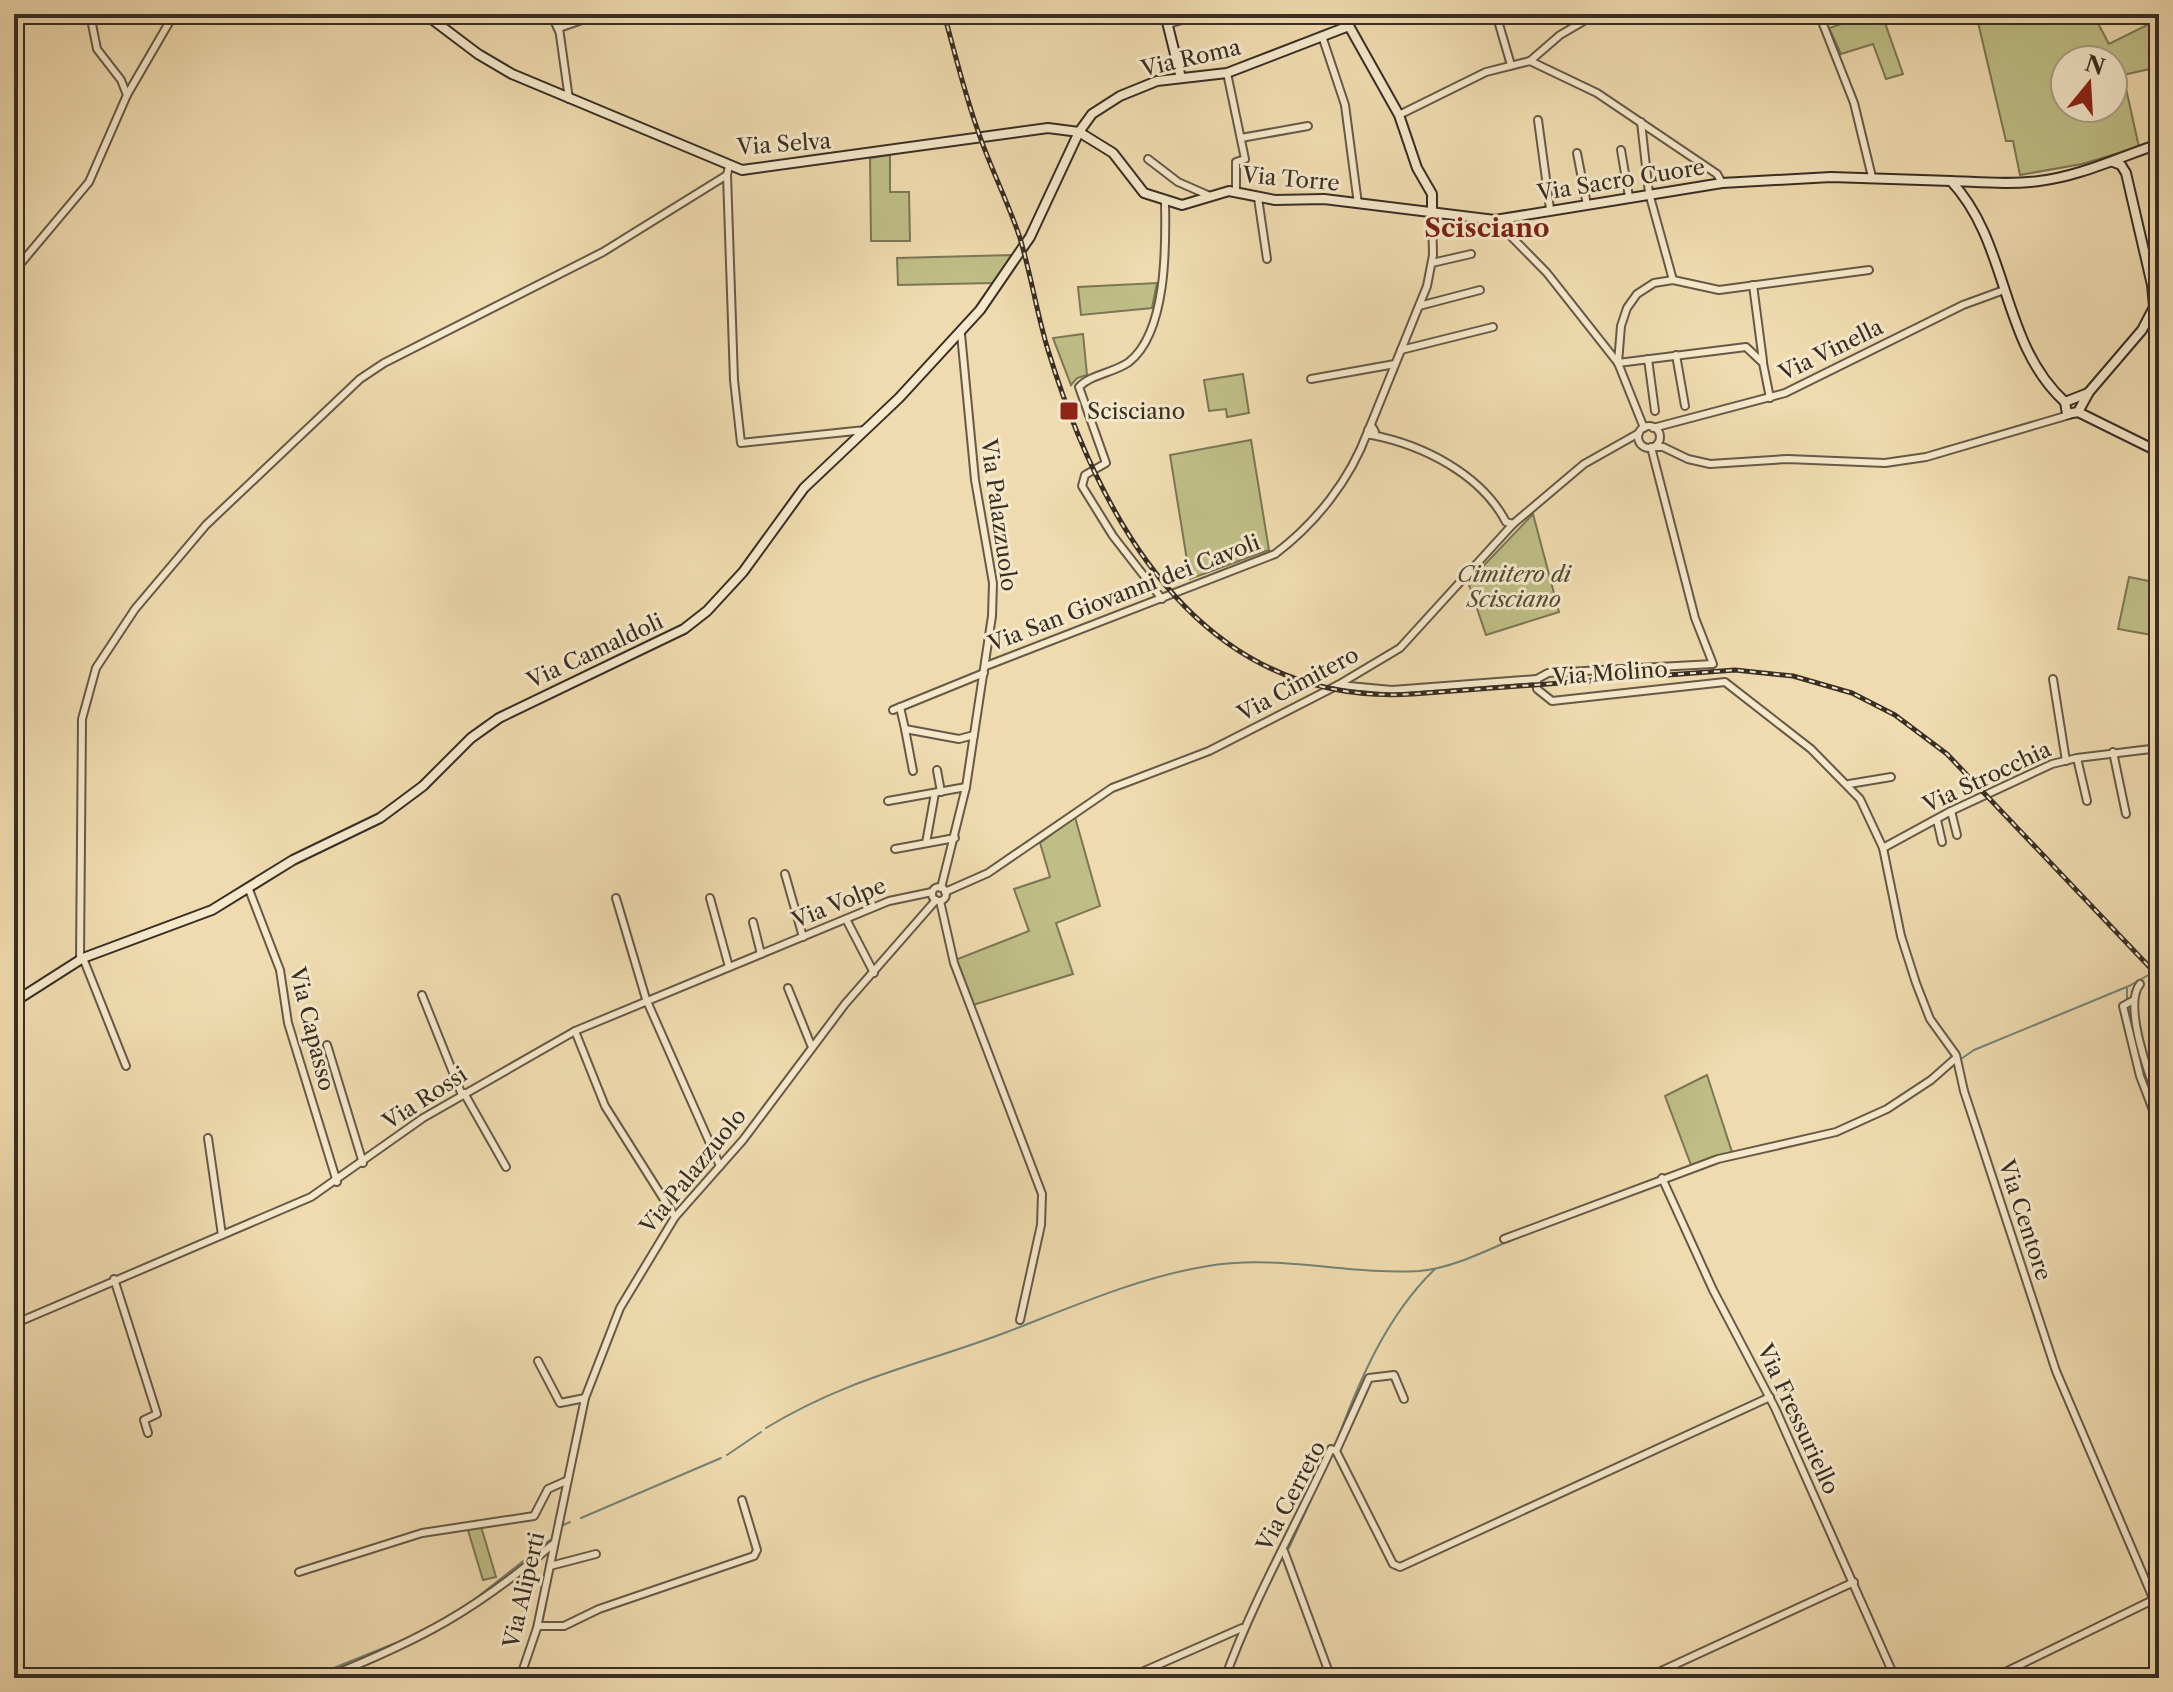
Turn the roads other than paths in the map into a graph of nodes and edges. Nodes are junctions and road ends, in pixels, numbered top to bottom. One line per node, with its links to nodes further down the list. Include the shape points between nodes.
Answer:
1 (90, 14): 20 (street, via 97,49)
2 (174, 14): 20 (street)
3 (425, 14): 21 (street, Via Selva, via 487,60)
4 (551, 14): 14 (street)
5 (599, 14): 14 (street, via 564,24)
6 (1165, 14): 12 (street)
7 (1203, 14): 12 (street)
8 (1354, 14): 13 (street)
9 (1496, 14): 17 (street)
10 (1596, 14): 16 (street)
11 (1819, 14): 34 (street, via 1854,103)
12 (1168, 24): 19 (street)
13 (1349, 26): 15 (street, Via Roma); 22 (street)
14 (559, 31): 21 (street)
15 (1321, 35): 18 (street, Via Roma); 43 (street, via 1345,105)
16 (1530, 61): 17 (street); 24 (street, via 1597,93)
17 (1511, 65): 22 (street, via 1468,79)
18 (1227, 73): 19 (street, Via Roma); 27 (street)
19 (1181, 78): 26 (street, Via Roma, via 1120,96 1092,114)
20 (127, 95): 53 (street, via 89,182 21,263)
21 (569, 99): 33 (street, Via Selva)
22 (1399, 115): 46 (street, via 1432,194)
23 (1538, 120): 45 (street)
24 (1641, 122): 36 (street, via 1717,174); 38 (street)
25 (1308, 126): 27 (street)
26 (1079, 132): 33 (street, Via Selva, via 1048,128); 42 (street, via 1113,153 1144,193); 59 (street, Via Camaldoli, via 1030,237)
27 (1241, 138): 37 (street, via 1245,159 1236,162)
28 (2159, 144): 32 (street, Via Sacro Cuore)
29 (1621, 150): 40 (street)
30 (1577, 153): 44 (street)
31 (1148, 159): 39 (street, via 1178,182)
32 (2125, 162): 35 (street, Via Sacro Cuore, via 2016,184); 71 (street, via 2154,307 2142,330)
33 (728, 171): 75 (street, via 741,443); 125 (street, via 603,252 360,379 229,501 135,609 96,668 82,719)
34 (1872, 177): 35 (street, Via Sacro Cuore); 36 (street, Via Sacro Cuore)
35 (1951, 181): 56 (street, via 1975,215)
36 (1722, 183): 38 (street, Via Sacro Cuore)
37 (1236, 192): 39 (street, Via Torre); 41 (street, Via Torre)
38 (1649, 193): 40 (street, Via Sacro Cuore); 52 (street)
39 (1210, 196): 42 (street, Via Torre, via 1182,205)
40 (1629, 197): 44 (street, Via Sacro Cuore)
41 (1258, 198): 43 (street, Via Torre); 49 (street)
42 (1165, 202): 86 (street, via 1167,253 1146,341 1129,362 1079,387 1106,463 1085,475 1082,486)
43 (1358, 204): 46 (street, Via Torre)
44 (1587, 205): 45 (street, Via Sacro Cuore)
45 (1550, 209): 47 (street, Via Sacro Cuore)
46 (1432, 211): 47 (street, Via Sacro Cuore); 50 (street, Via San Giovanni dei Cavoli)
47 (1495, 220): 63 (street, via 1547,273)
48 (1471, 254): 50 (street)
49 (1267, 259)
50 (1432, 263): 57 (street, Via San Giovanni dei Cavoli)
51 (1869, 270): 54 (street)
52 (1673, 280): 54 (street, via 1710,289); 63 (street, via 1654,283 1632,300 1621,326)
53 (14, 281)
54 (1753, 285): 64 (street)
55 (1480, 290): 57 (street)
56 (2004, 290): 68 (street, Via Vinella); 71 (street, via 2037,371)
57 (1419, 306): 60 (street, Via San Giovanni dei Cavoli)
58 (1493, 327): 60 (street)
59 (961, 334): 75 (street, Via Camaldoli); 87 (street, Via Palazzuolo, via 975,480 993,583)
60 (1401, 350): 65 (street, Via San Giovanni dei Cavoli)
61 (1676, 355): 62 (street); 64 (street, via 1741,346); 70 (street)
62 (1648, 359): 63 (street); 72 (street)
63 (1618, 363): 76 (street)
64 (1763, 363): 67 (street)
65 (1395, 364): 66 (street); 77 (street, Via San Giovanni dei Cavoli)
66 (1311, 379)
67 (1770, 385): 68 (street); 69 (street)
68 (1779, 395): 69 (street, Via Vinella)
69 (1770, 398): 73 (street, Via Vinella)
70 (1685, 406)
71 (2071, 407): 81 (street); 82 (street, via 2052,419 1926,457 1885,463 1787,459 1710,464)
72 (1655, 411)
73 (1668, 425): 74 (street, Via Vinella); 78 (street)
74 (1653, 428): 76 (street, Via Vinella); 78 (street)
75 (865, 430): 115 (street, Via Camaldoli, via 804,488 721,597 684,629 499,718 392,810)
76 (1642, 430): 79 (street, Via Cimitero); 80 (street)
77 (1373, 432): 83 (street, via 1457,467); 86 (street, Via San Giovanni dei Cavoli, via 1324,509 1303,532 1275,554)
78 (1659, 439): 80 (street); 82 (street)
79 (1623, 445): 80 (street); 84 (street, Via Cimitero, via 1584,464)
80 (1649, 447): 82 (street); 88 (street, Via Molino, via 1695,618 1713,664 1548,673)
81 (2159, 452)
82 (1678, 454)
83 (1503, 515): 84 (street); 85 (street)
84 (1516, 522): 85 (street, Via Cimitero)
85 (1503, 537): 90 (street, Via Cimitero, via 1400,648)
86 (1162, 599): 87 (street, Via San Giovanni dei Cavoli)
87 (985, 669): 91 (street, Via San Giovanni dei Cavoli, via 897,708); 92 (street, Via Palazzuolo)
88 (1537, 679): 90 (street, via 1392,690); 100 (street, Via Molino, via 1539,692 1552,701 1725,682)
89 (2053, 679): 96 (street)
90 (1338, 685): 116 (street, Via Cimitero, via 1209,751 1112,788 988,873)
91 (905, 729): 92 (street, via 959,739); 98 (street)
92 (974, 735): 101 (street, Via Palazzuolo)
93 (2159, 748): 94 (street, Via Strocchia)
94 (2113, 752): 95 (street, Via Strocchia); 106 (street)
95 (2077, 758): 96 (street, Via Strocchia); 104 (street)
96 (2066, 761): 105 (street, Via Strocchia)
97 (937, 770): 102 (street)
98 (913, 771)
99 (1891, 777): 100 (street)
100 (1849, 784): 112 (street, Via Molino)
101 (966, 787): 102 (street); 109 (street, Via Palazzuolo)
102 (938, 793): 103 (street); 111 (street)
103 (888, 801)
104 (2087, 801)
105 (1951, 811): 107 (street, Via Strocchia); 108 (street)
106 (2126, 814)
107 (1937, 820): 110 (street); 112 (street, Via Strocchia)
108 (1957, 835)
109 (955, 838): 111 (street); 116 (street, Via Palazzuolo)
110 (1942, 842)
111 (926, 843): 113 (street)
112 (1883, 848): 137 (street, Via Centore, via 1916,983 1930,1019)
113 (895, 849)
114 (785, 874): 123 (street)
115 (248, 887): 125 (street, Via Camaldoli, via 212,910); 147 (street, Via Capasso, via 280,970 295,1050)
116 (943, 890): 117 (street, Via Cimitero); 120 (street, Via Palazzuolo)
117 (932, 892): 120 (street); 121 (street, Via Volpe, via 889,901)
118 (616, 898): 131 (street)
119 (710, 898): 126 (street)
120 (938, 900): 127 (street, Via Palazzuolo); 152 (street, via 954,963 1042,1194 1041,1225)
121 (846, 919): 123 (street, Via Volpe); 127 (street)
122 (753, 922): 124 (street)
123 (803, 937): 124 (street, Via Volpe)
124 (761, 954): 126 (street, Via Rossi)
125 (82, 959): 133 (street, Via Camaldoli); 138 (street)
126 (729, 967): 131 (street, Via Rossi)
127 (874, 973): 136 (street, Via Palazzuolo)
128 (2140, 984): 132 (street)
129 (788, 988): 136 (street)
130 (422, 995): 139 (street)
131 (646, 999): 134 (street, Via Rossi); 144 (street)
132 (2132, 1001): 140 (street); 141 (street, via 2123,1006)
133 (14, 1002)
134 (575, 1031): 139 (street, Via Rossi); 148 (street, via 605,1106)
135 (327, 1045): 143 (street)
136 (811, 1045): 144 (street, Via Palazzuolo)
137 (1956, 1058): 146 (street, via 1887,1109 1836,1132 1768,1145); 169 (street, Via Centore, via 2056,1371)
138 (126, 1066)
139 (463, 1094): 143 (street, Via Rossi); 145 (street)
140 (2159, 1101)
141 (2159, 1126)
142 (208, 1138): 149 (street)
143 (363, 1163): 147 (street, Via Rossi)
144 (720, 1166): 148 (street, Via Palazzuolo)
145 (506, 1167)
146 (1662, 1178): 150 (street); 155 (street, Via Fressuriello)
147 (337, 1182): 149 (street, Via Rossi, via 282,1212)
148 (675, 1217): 156 (street, Via Palazzuolo, via 620,1308)
149 (222, 1235): 151 (street, Via Rossi)
150 (1504, 1239)
151 (114, 1279): 153 (street, Via Rossi); 158 (street, via 157,1414 144,1420)
152 (1020, 1320)
153 (14, 1324)
154 (538, 1361): 156 (street, via 560,1403)
155 (1770, 1397): 159 (street, via 1400,1567 1393,1564); 168 (street, Via Fressuriello)
156 (585, 1398): 160 (street, Via Palazzuolo)
157 (1404, 1399): 159 (street, Via Cerreto, via 1394,1375 1369,1378)
158 (148, 1433)
159 (1336, 1451): 164 (street, Via Cerreto, via 1331,1449)
160 (566, 1481): 162 (street, Via Palazzuolo); 167 (street, via 548,1489 534,1516 422,1533)
161 (742, 1500): 171 (street, via 757,1550 754,1556 564,1626)
162 (562, 1509): 163 (street, Via Aliperti)
163 (553, 1544): 166 (street, Via Aliperti); 174 (street, via 496,1592 446,1624 391,1653)
164 (1284, 1551): 172 (street, Via Cerreto); 178 (street)
165 (596, 1554): 166 (street)
166 (550, 1566): 171 (street, Via Aliperti)
167 (299, 1572)
168 (1854, 1582): 173 (street); 179 (street, Via Fressuriello)
169 (2156, 1598): 170 (street, Via Centore); 180 (street)
170 (2159, 1612)
171 (538, 1626): 175 (street, Via Aliperti)
172 (1243, 1628): 176 (street); 177 (street, Via Cerreto)
173 (1661, 1671)
174 (325, 1678)
175 (520, 1678)
176 (1128, 1678)
177 (1225, 1678)
178 (1331, 1678)
179 (1895, 1678)
180 (1993, 1678)

